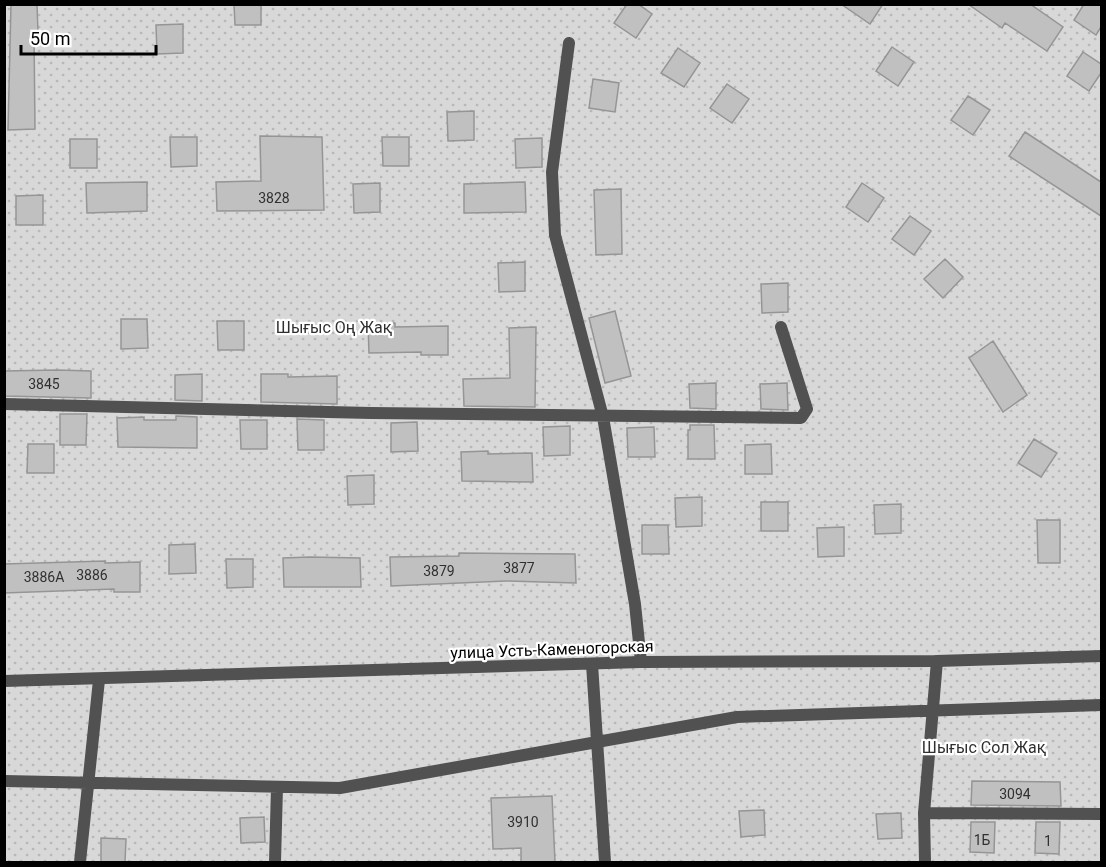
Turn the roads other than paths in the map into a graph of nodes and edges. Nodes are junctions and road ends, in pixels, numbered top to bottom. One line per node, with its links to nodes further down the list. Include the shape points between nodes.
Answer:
1 (569, 43): 4 (street, via 552,172 555,235)
2 (781, 327): 4 (street, via 807,409 801,418)
3 (4, 404): 4 (street)
4 (603, 417): 7 (street)
5 (1101, 656): 6 (street, улица Усть-Каменогорская)
6 (937, 661): 7 (street, улица Усть-Каменогорская); 12 (street)
7 (641, 662): 8 (street, улица Усть-Каменогорская)
8 (592, 664): 9 (street, улица Усть-Каменогорская); 13 (street)
9 (99, 680): 10 (street, улица Усть-Каменогорская); 15 (street)
10 (4, 681)
11 (1101, 705): 12 (street)
12 (935, 709): 13 (street, via 737,717); 17 (street)
13 (597, 741): 16 (street, via 340,788); 21 (street)
14 (4, 781): 15 (street)
15 (86, 782): 16 (street); 19 (street)
16 (277, 787): 20 (street)
17 (924, 813): 18 (street); 22 (street)
18 (1101, 814)
19 (80, 862)
20 (275, 862)
21 (605, 862)
22 (925, 862)

